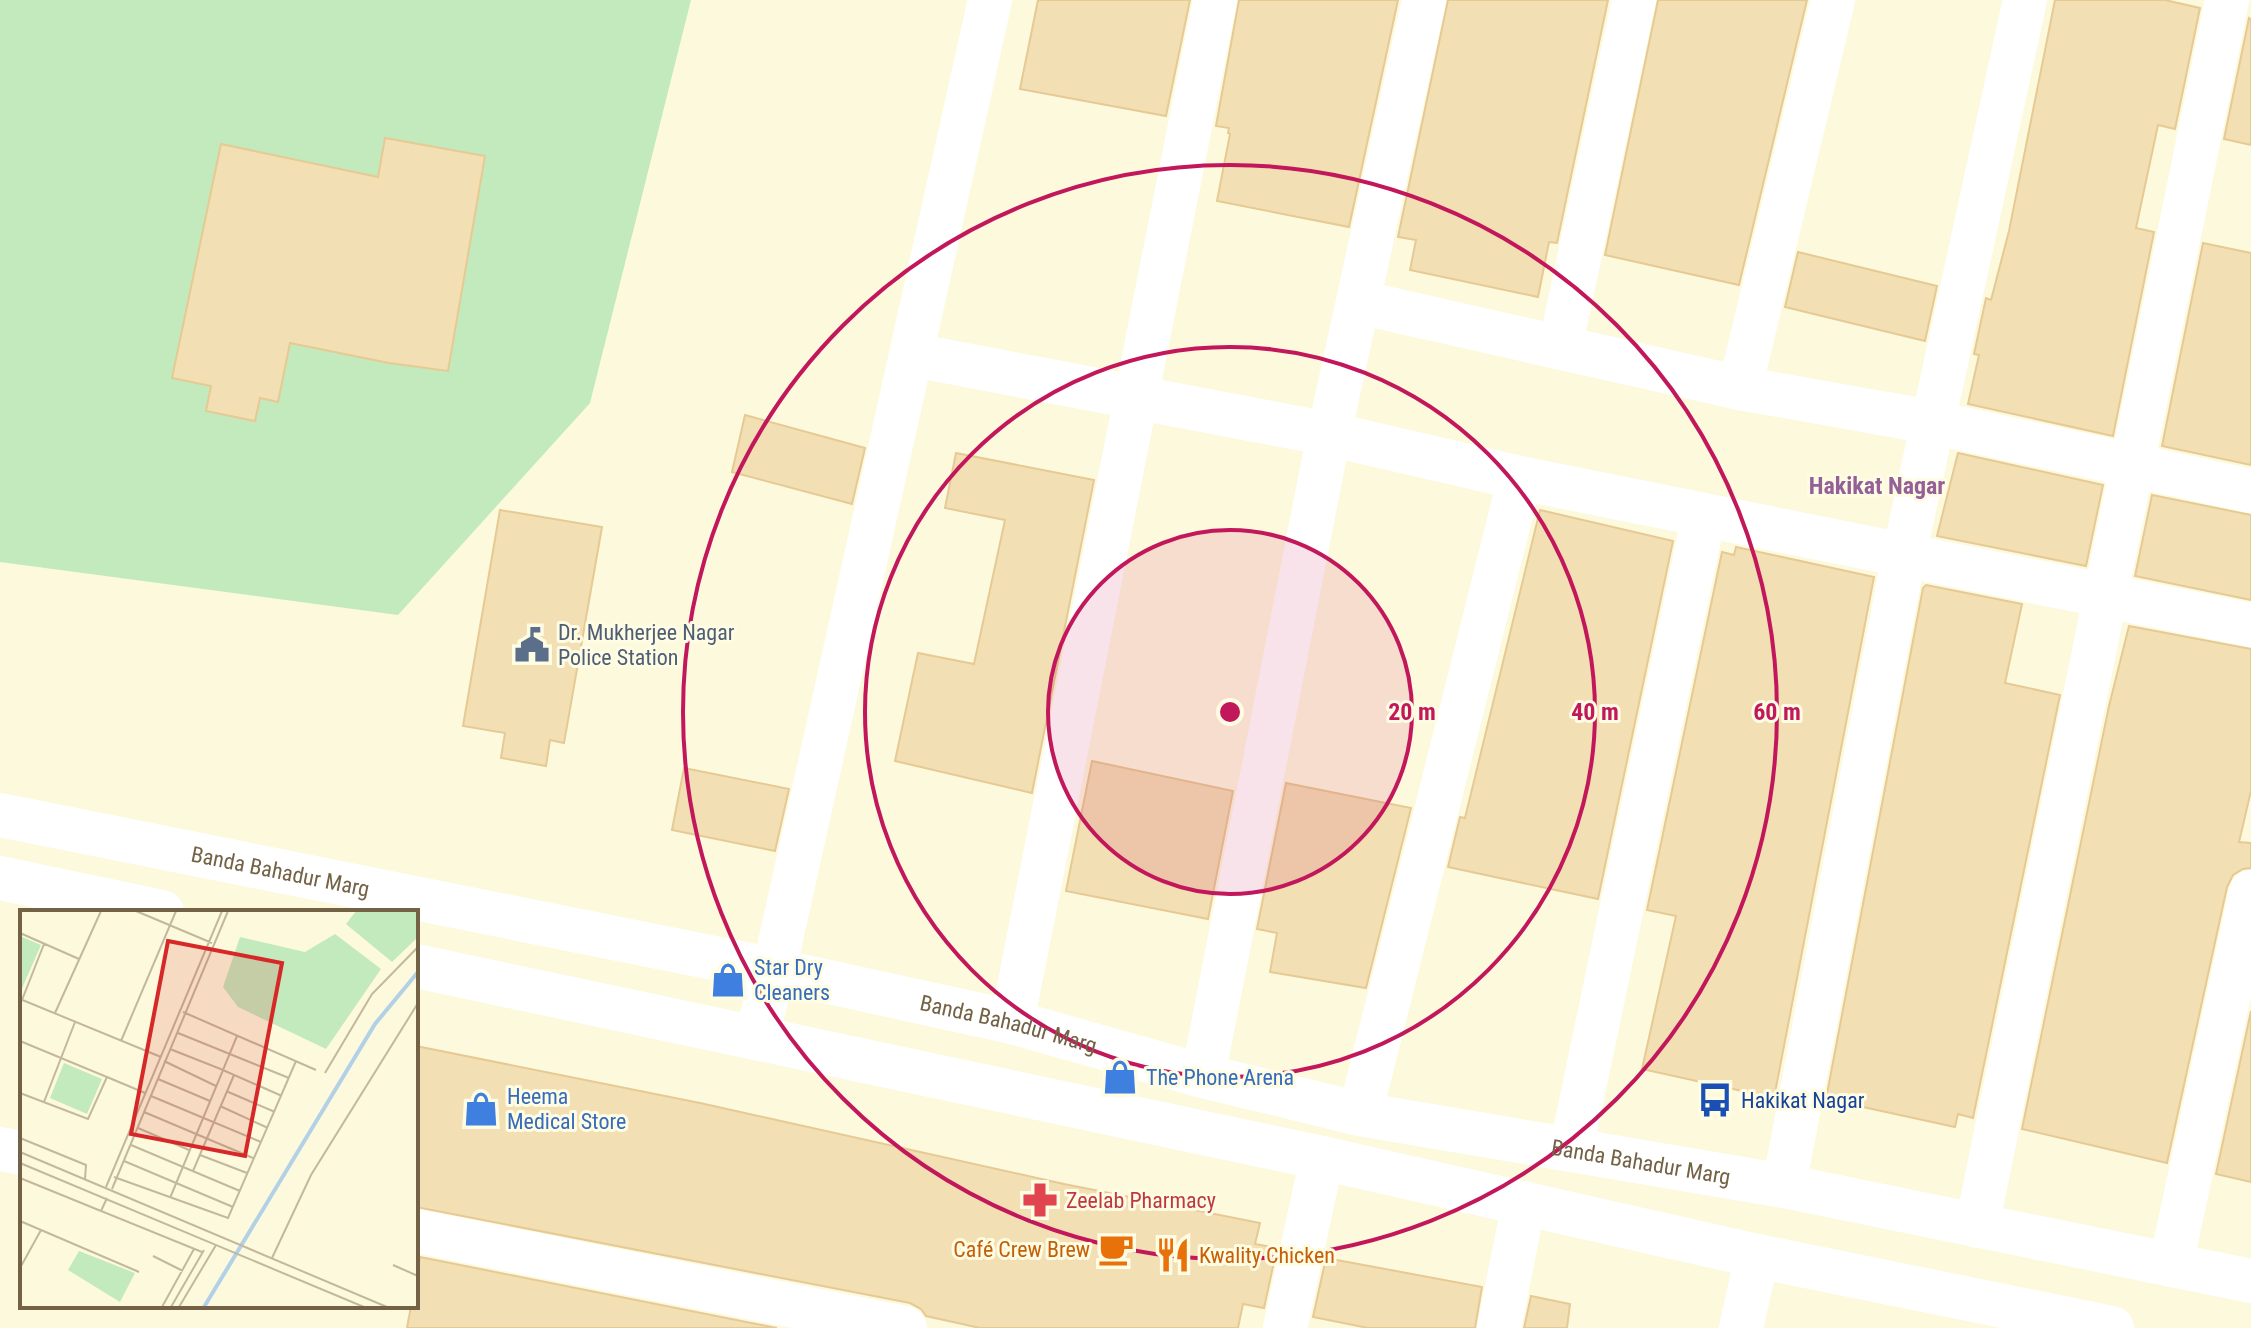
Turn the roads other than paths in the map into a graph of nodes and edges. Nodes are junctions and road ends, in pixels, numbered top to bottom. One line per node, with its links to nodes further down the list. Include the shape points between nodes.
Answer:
1 (990, 0): 10 (street)
2 (1215, 0): 12 (street)
3 (1424, 0): 8 (street)
4 (1634, 0): 9 (street)
5 (1833, 0): 11 (street)
6 (2025, 0): 13 (street)
7 (2227, 0): 15 (street)
8 (1358, 302): 9 (street); 14 (street)
9 (1560, 348): 11 (street)
10 (913, 355): 12 (street); 27 (street)
11 (1740, 388): 13 (street)
12 (1138, 397): 14 (street); 28 (street)
13 (1931, 422): 15 (street); 19 (street)
14 (1329, 434): 16 (street); 30 (street)
15 (2132, 466): 17 (street); 20 (street)
16 (1520, 478): 18 (street); 31 (street)
17 (2251, 491)
18 (1704, 515): 19 (street); 33 (street)
19 (1904, 555): 20 (street); 36 (street)
20 (2106, 596): 21 (street); 38 (street)
21 (2251, 625)
22 (0, 815): 27 (street, Banda Bahadur Marg)
23 (0, 878): 25 (street)
24 (2251, 892): 41 (street)
25 (152, 910)
26 (418, 966): 29 (street)
27 (774, 970): 28 (street, Banda Bahadur Marg); 29 (street)
28 (1012, 1022): 30 (street, Banda Bahadur Marg)
29 (756, 1038): 35 (street)
30 (1203, 1076): 31 (street, Banda Bahadur Marg)
31 (1360, 1114): 33 (street, Banda Bahadur Marg)
32 (0, 1149): 34 (street)
33 (1571, 1150): 36 (street, Banda Bahadur Marg)
34 (20, 1153)
35 (1322, 1158): 37 (street); 44 (street)
36 (1784, 1186): 38 (street, Banda Bahadur Marg)
37 (1524, 1203): 40 (street); 45 (street)
38 (1977, 1226): 41 (street, Banda Bahadur Marg)
39 (418, 1231): 43 (street)
40 (1757, 1256): 46 (street); 47 (street)
41 (2171, 1264): 42 (street, Banda Bahadur Marg)
42 (2251, 1281)
43 (905, 1328)
44 (1285, 1328)
45 (1499, 1328)
46 (1741, 1328)
47 (2112, 1328)

